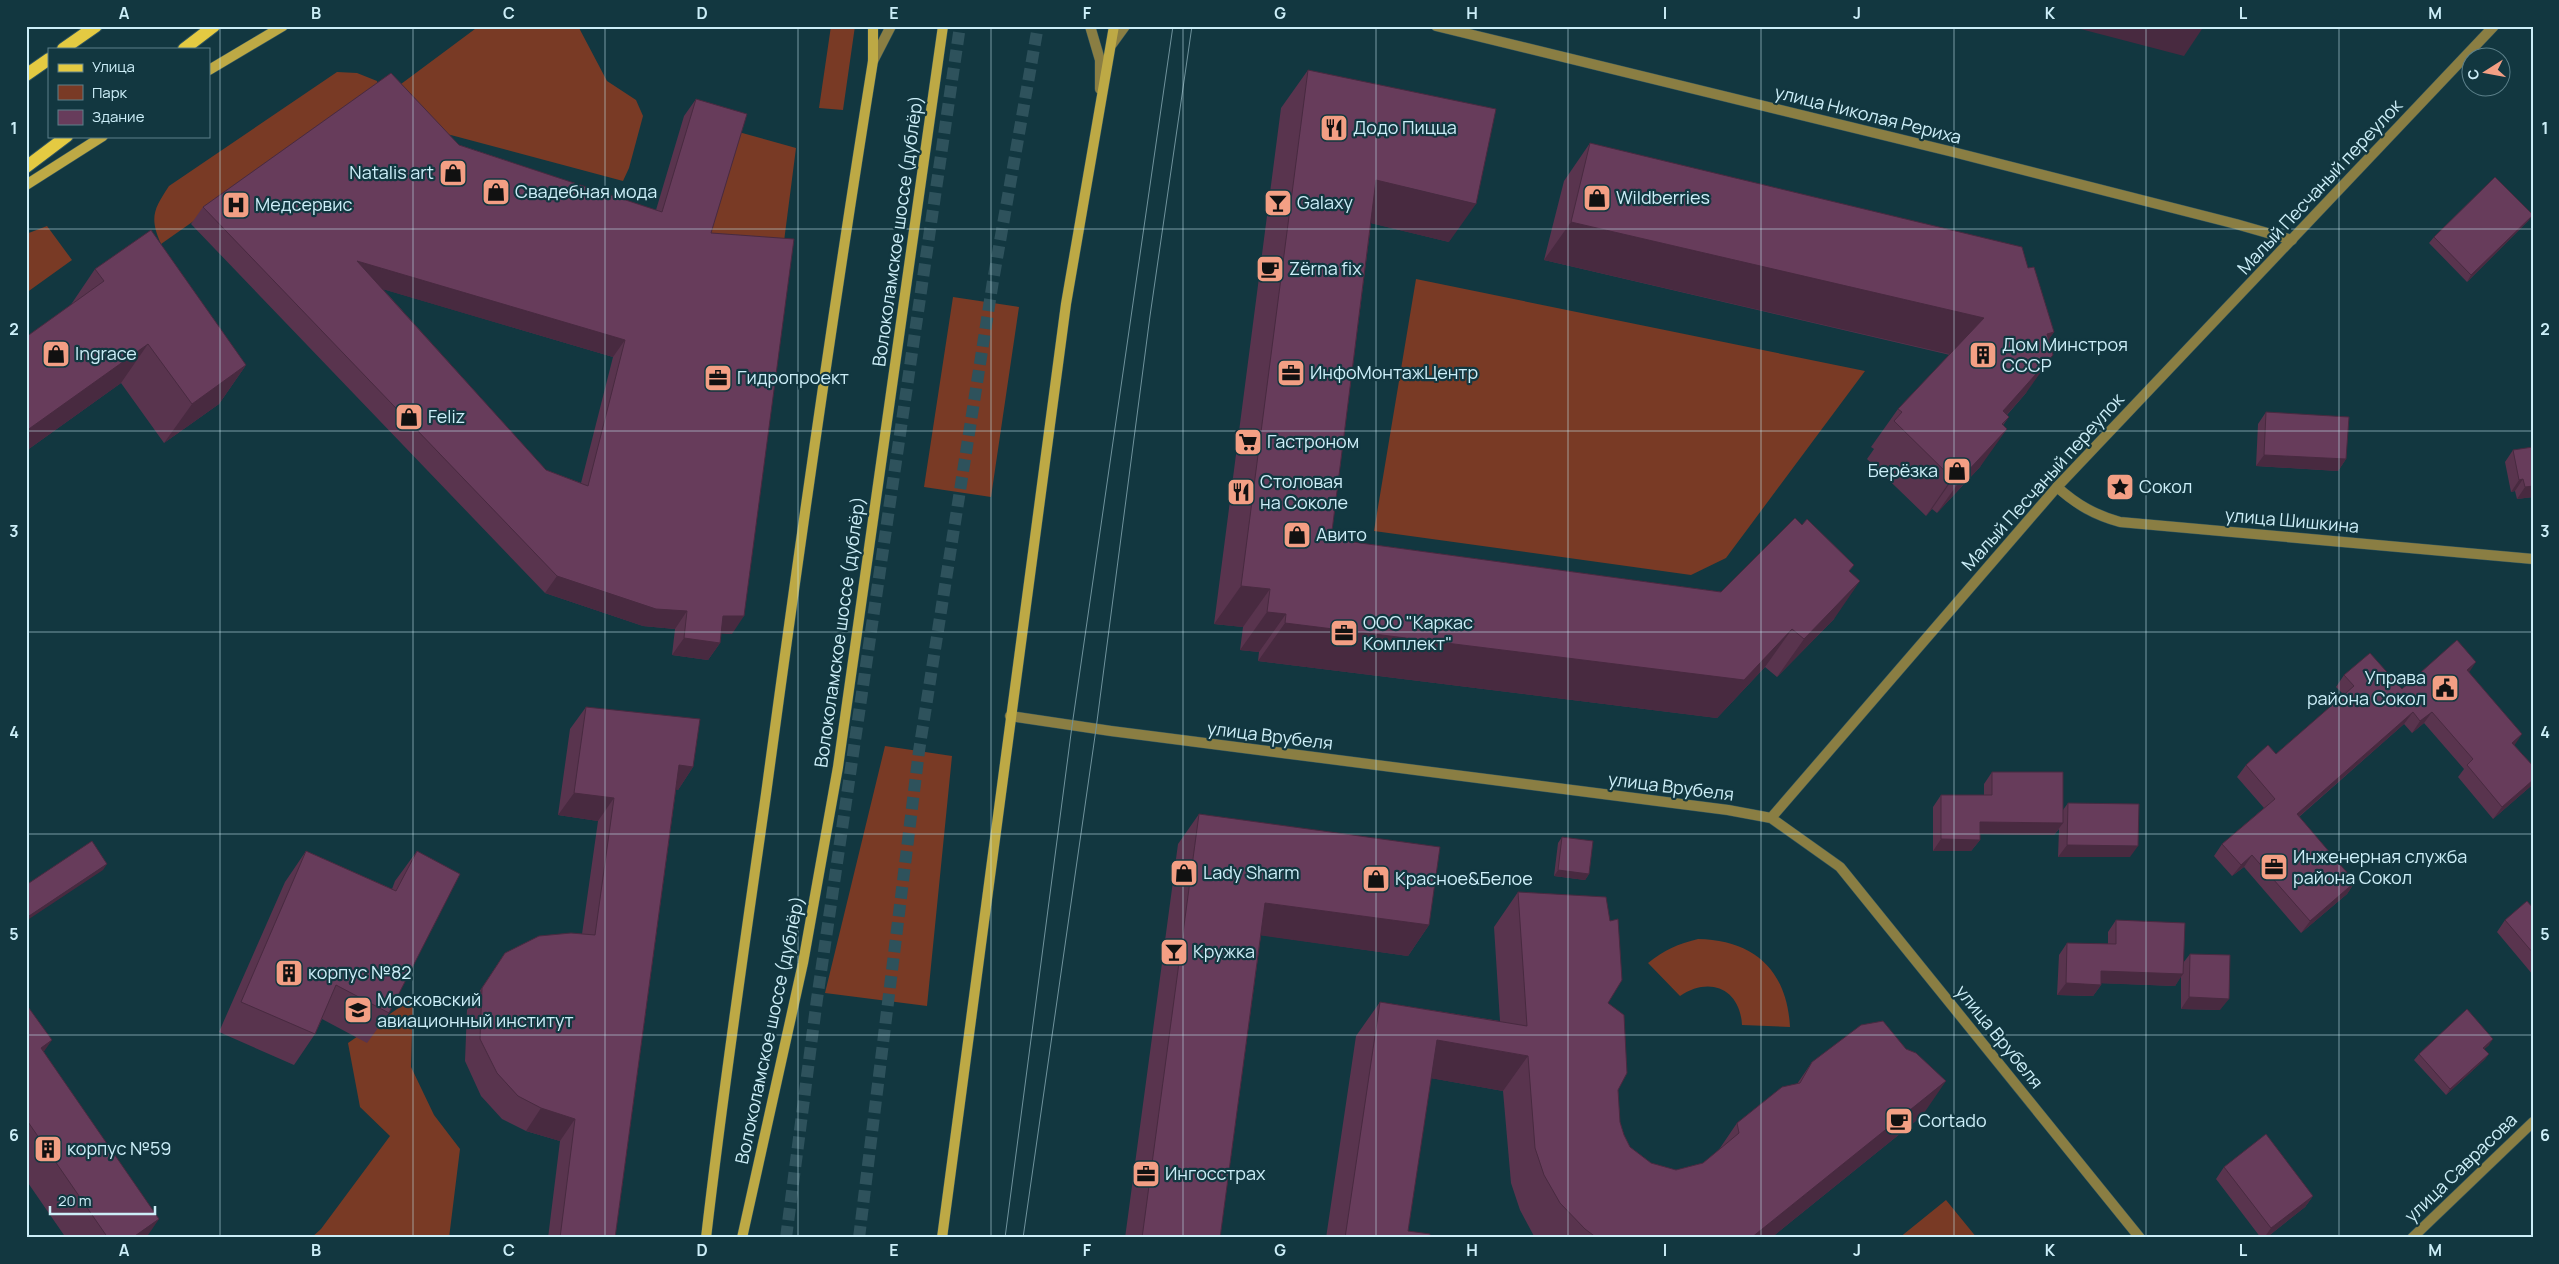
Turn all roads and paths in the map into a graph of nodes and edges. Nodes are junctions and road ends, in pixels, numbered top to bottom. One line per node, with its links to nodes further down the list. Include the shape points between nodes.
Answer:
1 (96, 26): 13 (main road)
2 (214, 26): 14 (main road)
3 (283, 26): 17 (main road)
4 (873, 26): 16 (main road)
5 (891, 26): 16 (street)
6 (943, 26): 31 (main road, Волоколамское шоссе (дублёр), via 838,768 803,963)
7 (1090, 26): 19 (street, via 1100,60)
8 (1114, 26): 12 (main road)
9 (1125, 26): 12 (street)
10 (1436, 26): 24 (street, улица Николая Рериха, via 1962,154)
11 (2494, 26): 24 (street, Малый Песчаный переулок)
12 (1112, 44): 19 (main road)
13 (65, 48)
14 (185, 48)
15 (48, 60): 18 (main road)
16 (873, 61): 30 (main road, via 838,278 778,696)
17 (210, 69)
18 (26, 75)
19 (1100, 105): 27 (main road, via 1066,304)
20 (64, 138): 22 (main road)
21 (100, 138): 23 (main road)
22 (26, 167)
23 (26, 184)
24 (2292, 240): 25 (street, Малый Песчаный переулок)
25 (2057, 487): 26 (street, улица Шишкина, via 2096,515 2120,522); 28 (street, Малый Песчаный переулок)
26 (2533, 559)
27 (1010, 716): 28 (street, улица Врубеля, via 1110,732); 32 (main road)
28 (1771, 818): 33 (street, улица Врубеля, via 1840,867)
29 (2533, 1122): 34 (street, улица Саврасова)
30 (706, 1238)
31 (742, 1238)
32 (942, 1238)
33 (2140, 1238)
34 (2412, 1238)

